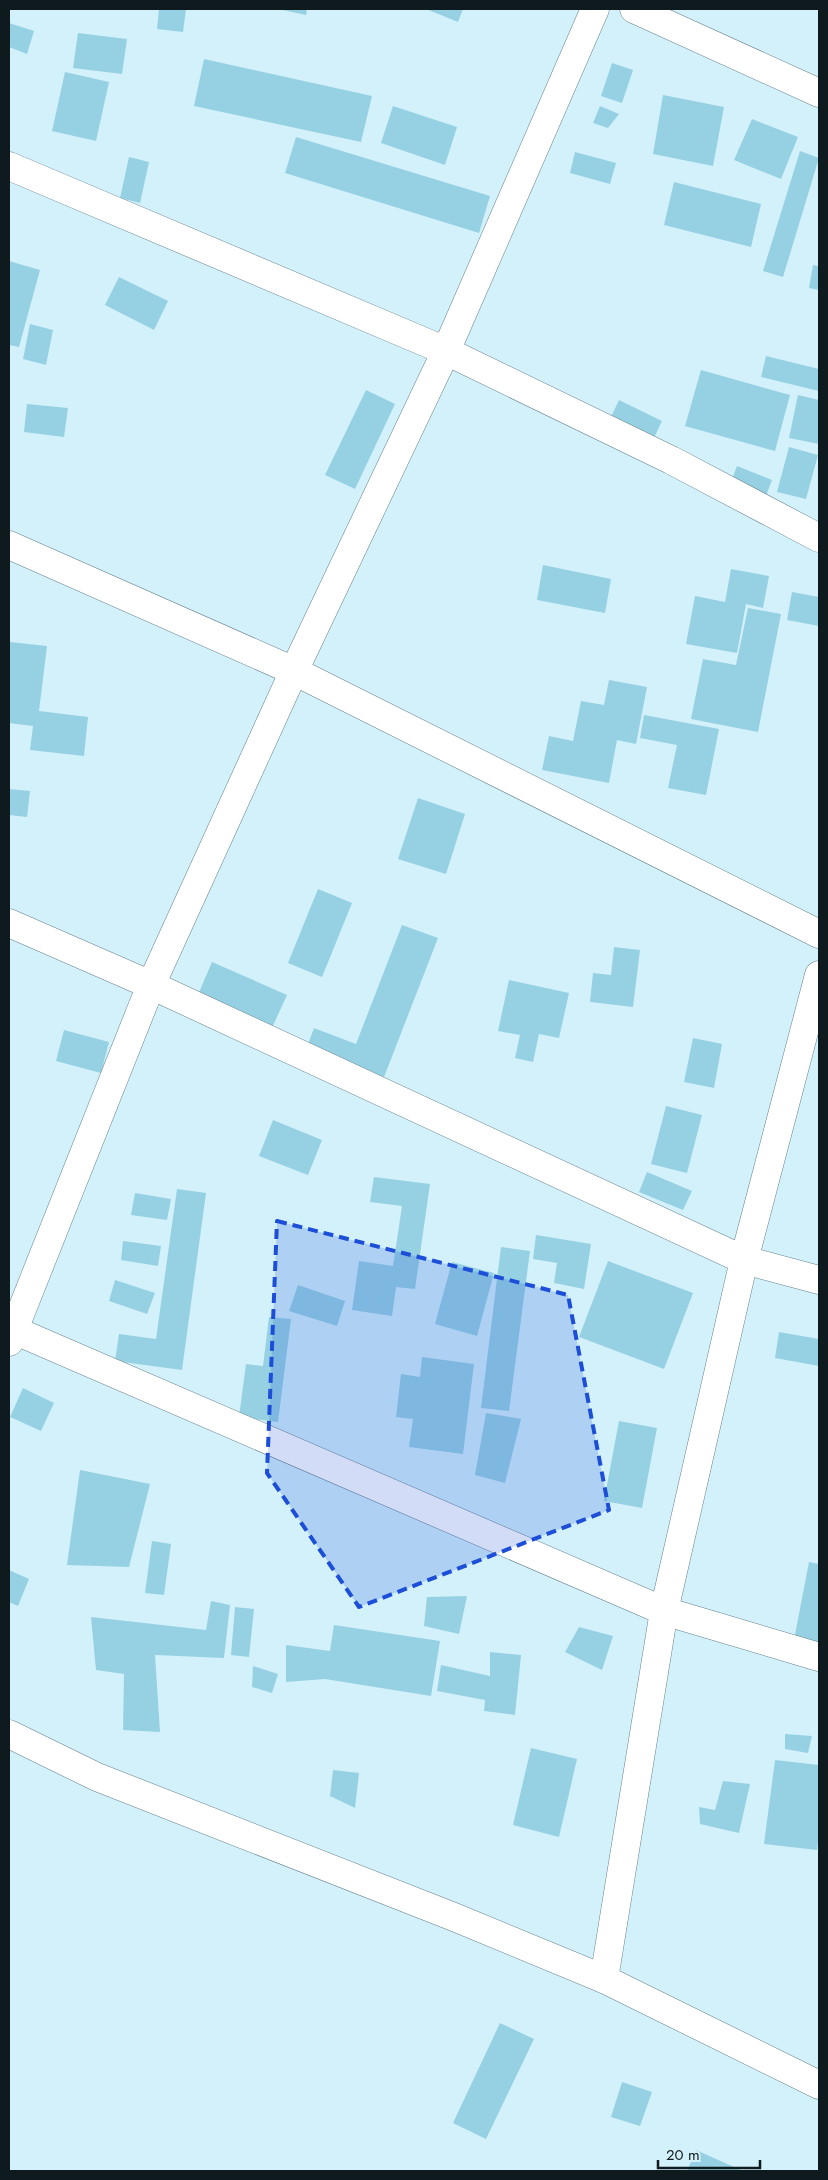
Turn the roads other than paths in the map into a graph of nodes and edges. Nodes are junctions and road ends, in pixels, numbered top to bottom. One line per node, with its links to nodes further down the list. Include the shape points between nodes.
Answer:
1 (595, 9): 5 (street)
2 (634, 9): 3 (street)
3 (819, 94)
4 (9, 166): 5 (street)
5 (446, 351): 6 (street, via 671,460); 8 (street)
6 (819, 538)
7 (9, 545): 8 (street)
8 (294, 671): 10 (street); 12 (street)
9 (9, 923): 12 (street)
10 (819, 934)
11 (819, 975): 13 (street)
12 (151, 985): 13 (street); 15 (street)
13 (744, 1260): 14 (street); 16 (street)
14 (819, 1280)
15 (10, 1334): 16 (street)
16 (664, 1611): 17 (street); 19 (street)
17 (819, 1657)
18 (9, 1734): 19 (street, via 97,1777)
19 (604, 1979): 20 (street)
20 (819, 2085)

